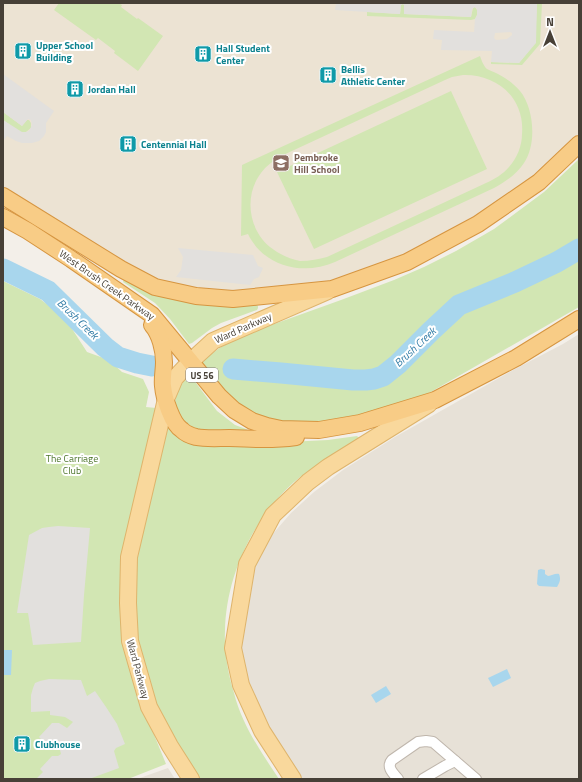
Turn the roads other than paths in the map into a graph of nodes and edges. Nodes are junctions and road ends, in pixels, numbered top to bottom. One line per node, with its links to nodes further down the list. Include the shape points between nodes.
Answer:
1 (579, 144): 5 (highway, Ward Parkway, via 539,182 478,224 407,262)
2 (3, 196): 5 (highway, West Brush Creek Parkway, via 155,287 196,296 233,299)
3 (3, 217): 4 (highway, West Brush Creek Parkway / US 56)
4 (71, 259): 7 (highway, West Brush Creek Parkway / US 56, via 152,315); 8 (highway, via 88,279 139,312 154,326 163,354 163,386)
5 (332, 290): 7 (main road, Ward Parkway, via 212,341)
6 (579, 319): 9 (highway, US 56, via 516,358)
7 (190, 362): 8 (main road, Ward Parkway, via 174,378); 10 (highway, West Brush Creek Parkway / US 56, via 234,410 252,421 281,429)
8 (166, 399): 10 (highway, via 177,426 195,437 278,439 297,437); 12 (main road, Ward Parkway, via 129,557 130,641 148,707)
9 (435, 400): 10 (highway, West Brush Creek Parkway / US 56, via 360,423); 13 (main road, via 308,482 273,515 247,564 233,648 241,685 262,731)
10 (319, 430)
11 (455, 761): 14 (street, via 433,742 418,742 389,763 389,768); 15 (street); 16 (street)
12 (191, 779)
13 (293, 779)
14 (398, 779)
15 (424, 779)
16 (476, 779)

